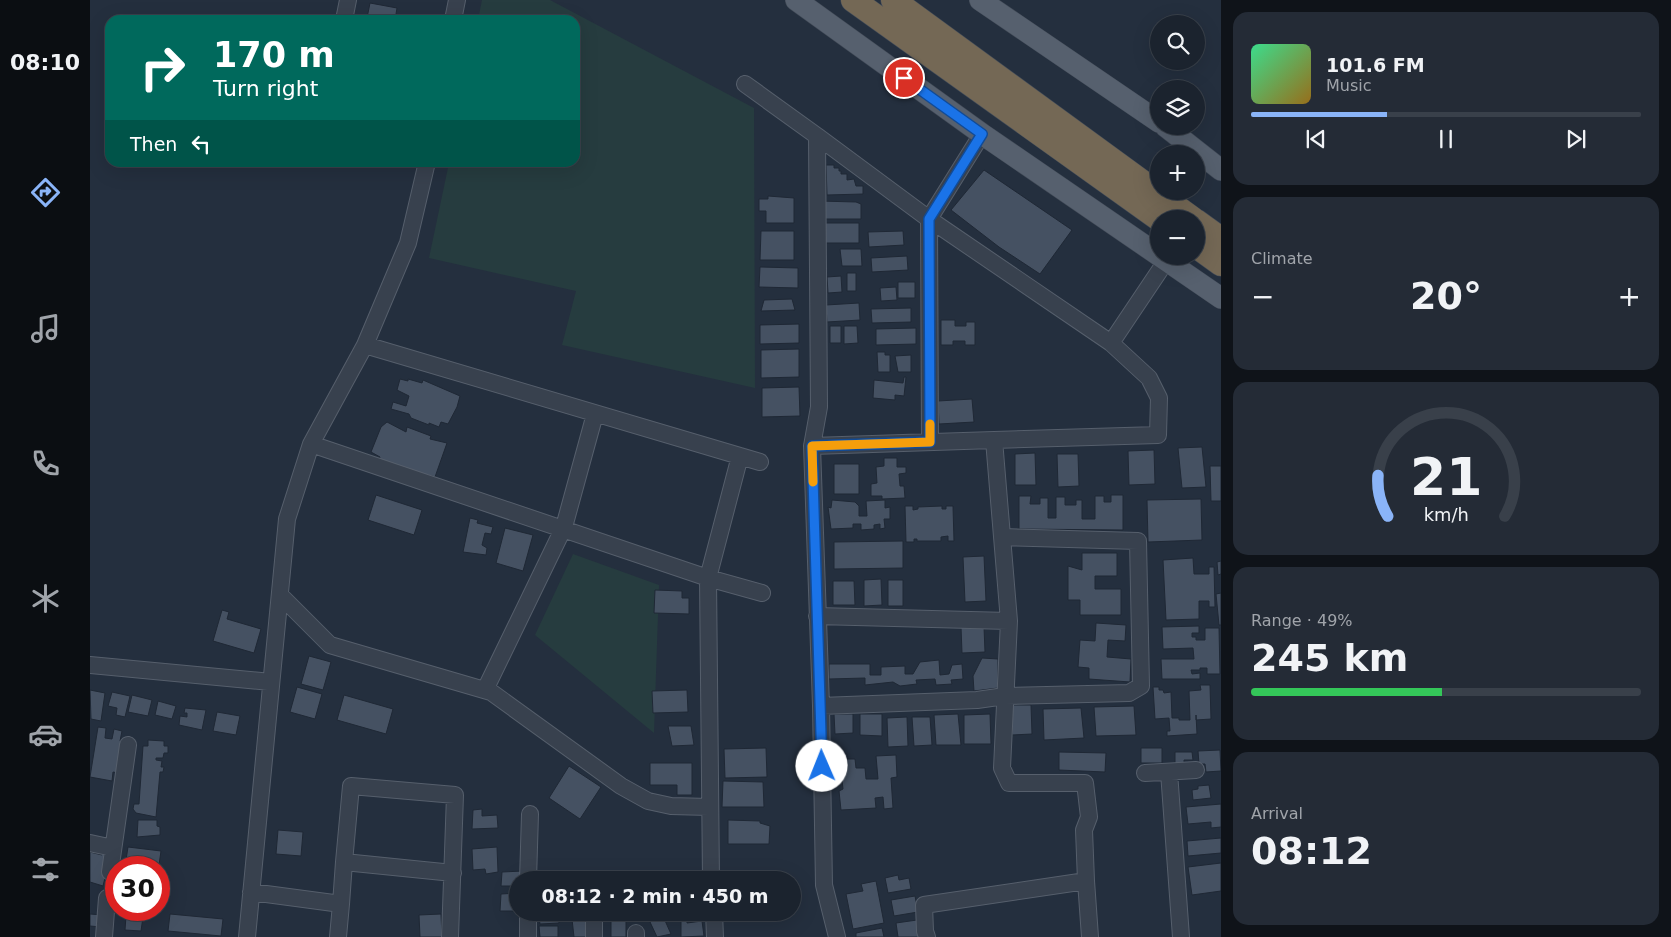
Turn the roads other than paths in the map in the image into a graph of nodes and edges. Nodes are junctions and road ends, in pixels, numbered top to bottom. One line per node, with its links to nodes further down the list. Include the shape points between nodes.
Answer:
1 (348, 0): 7 (street)
2 (457, 0): 8 (street)
3 (796, 0): 11 (main road)
4 (853, 0): 17 (highway)
5 (893, 0): 16 (highway)
6 (980, 0): 10 (main road)
7 (345, 15)
8 (454, 15)
9 (745, 84): 13 (street)
10 (1150, 116)
11 (982, 134): 18 (street); 21 (main road)
12 (1176, 135): 15 (main road)
13 (817, 136): 18 (street); 33 (street, via 820,380)
14 (426, 167): 28 (street, via 408,244)
15 (1221, 170)
16 (1181, 210)
17 (1150, 213)
18 (929, 219): 27 (street); 31 (street)
19 (1205, 227): 20 (highway)
20 (1221, 239)
21 (1150, 251)
22 (1205, 252): 23 (highway)
23 (1221, 264)
24 (1164, 265): 27 (street)
25 (1171, 265): 26 (main road)
26 (1221, 298)
27 (1111, 343): 30 (street, via 1149,378 1159,398 1158,435)
28 (365, 345): 29 (street); 32 (street)
29 (595, 414): 34 (street); 36 (street)
30 (994, 440): 31 (street); 37 (street)
31 (930, 442): 33 (street)
32 (311, 444): 36 (street); 40 (street, via 287,519)
33 (812, 446): 41 (street)
34 (740, 456): 35 (street); 38 (street)
35 (760, 462)
36 (564, 528): 38 (street); 45 (street)
37 (1003, 537): 42 (street); 46 (street, via 1138,540 1141,686 1129,693)
38 (708, 578): 39 (street); 52 (street)
39 (762, 593)
40 (280, 595): 44 (street); 45 (street, via 330,645)
41 (817, 616): 42 (street); 47 (street)
42 (1009, 621): 46 (street)
43 (90, 665): 44 (street)
44 (271, 682): 62 (street)
45 (485, 690): 52 (street, via 621,786 648,801 671,806)
46 (1005, 696): 47 (street); 61 (street, via 1002,768 1009,783 1085,783 1089,817 1084,830)
47 (820, 706): 75 (street, via 824,885)
48 (128, 745): 55 (street)
49 (1196, 770): 50 (street)
50 (1169, 772): 51 (street); 78 (street)
51 (1145, 773)
52 (709, 807): 59 (street)
53 (530, 814): 58 (street)
54 (90, 843): 55 (street)
55 (114, 848): 56 (street)
56 (113, 856)
57 (344, 862): 60 (street); 60 (street, via 351,786 455,795); 63 (street)
58 (528, 871)
59 (711, 871)
60 (452, 873): 71 (street)
61 (1086, 881): 76 (street, via 924,905); 77 (street)
62 (251, 892): 63 (street); 69 (street)
63 (341, 904): 70 (street)
64 (105, 921): 68 (street)
65 (528, 921): 72 (street)
66 (594, 921): 73 (street)
67 (714, 921): 74 (street)
68 (104, 937)
69 (247, 937)
70 (338, 937)
71 (450, 937)
72 (528, 937)
73 (594, 937)
74 (714, 937)
75 (837, 937)
76 (927, 937)
77 (1090, 937)
78 (1181, 937)

